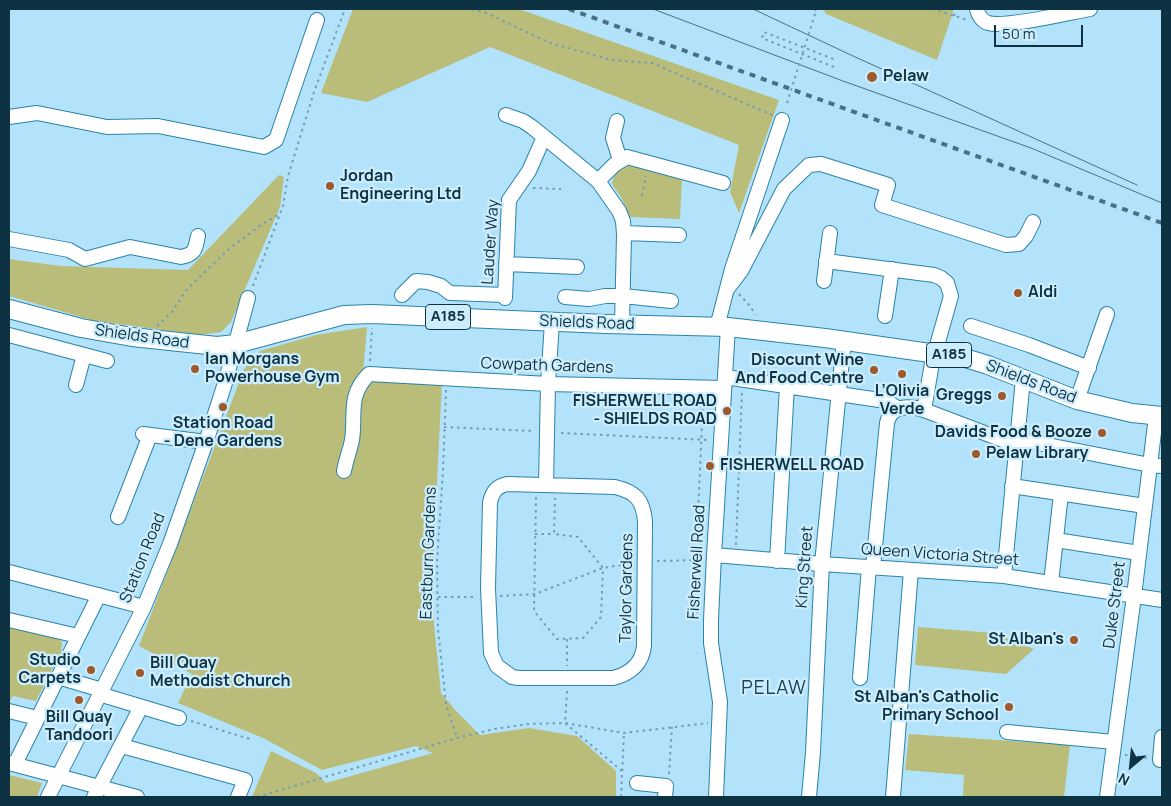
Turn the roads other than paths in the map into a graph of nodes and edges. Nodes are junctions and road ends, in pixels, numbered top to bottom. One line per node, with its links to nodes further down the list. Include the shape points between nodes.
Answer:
1 (1090, 9): 2 (street)
2 (1061, 11): 3 (street, via 1002,24 988,23)
3 (978, 12)
4 (317, 20): 6 (street, via 276,140 264,147 158,126 107,127 36,113)
5 (506, 115): 9 (street, via 522,121)
6 (9, 117)
7 (782, 120): 24 (street, Fisherwell Road)
8 (617, 121): 10 (street, via 613,138)
9 (544, 137): 11 (street); 20 (street, Lauder Way, via 510,198)
10 (620, 160): 11 (street); 12 (street, via 627,157)
11 (598, 181): 14 (street, via 619,211)
12 (723, 183)
13 (1034, 222): 24 (street, via 1019,244 1006,245 882,205 888,185 821,164 808,165 784,189 741,271)
14 (624, 233): 16 (street); 26 (street)
15 (830, 234): 19 (street)
16 (680, 235)
17 (198, 236): 18 (street, via 194,250 181,257 130,247 85,259 69,250)
18 (9, 240)
19 (826, 261): 22 (street); 23 (street)
20 (506, 264): 21 (street); 25 (street, Lauder Way, via 505,296 450,293 441,286 416,281)
21 (578, 267)
22 (892, 269): 32 (street); 40 (street, via 934,275 947,283 951,296)
23 (824, 281)
24 (728, 288): 36 (street, Fisherwell Road)
25 (402, 295)
26 (623, 296): 28 (street); 29 (street); 34 (street)
27 (248, 298): 39 (street, Station Road)
28 (565, 298)
29 (671, 301)
30 (9, 309): 39 (main road, Shields Road / A185, via 81,328 143,338 217,346)
31 (1107, 314): 43 (street)
32 (885, 316)
33 (552, 322): 34 (main road, Shields Road / A185); 39 (main road, Shields Road / A185, via 344,315); 46 (street)
34 (622, 325): 36 (main road, Shields Road / A185)
35 (972, 326): 43 (street)
36 (723, 327): 38 (main road, Shields Road / A185); 45 (street, Fisherwell Road)
37 (9, 335): 41 (street)
38 (844, 340): 40 (main road, Shields Road / A185); 49 (street, King Street)
39 (236, 344): 54 (street, Station Road)
40 (935, 353): 44 (main road, Shields Road / A185, via 973,360); 52 (street)
41 (84, 354): 42 (street); 47 (street)
42 (107, 360)
43 (1089, 368): 50 (street)
44 (1023, 379): 50 (main road, Shields Road / A185); 55 (street)
45 (725, 383): 46 (street, Cowpath Gardens, via 703,388); 48 (street, Cowpath Gardens, via 742,380); 65 (street, Fisherwell Road)
46 (548, 384): 57 (street, Cowpath Gardens, via 369,374 353,403 352,442); 58 (street)
47 (76, 385)
48 (787, 386): 49 (street, Cowpath Gardens); 66 (street)
49 (837, 393): 51 (street, Cowpath Gardens, via 886,401); 67 (street, King Street)
50 (1077, 400): 53 (main road, Shields Road / A185)
51 (898, 408): 52 (street, Cowpath Gardens, via 910,406); 68 (street, via 886,423)
52 (924, 410): 55 (street, Cowpath Gardens)
53 (1159, 416): 56 (street, Duke Street)
54 (206, 442): 62 (street, via 146,435); 76 (street, Station Road)
55 (1016, 442): 56 (street, Cowpath Gardens); 59 (street)
56 (1156, 465): 61 (street, Duke Street)
57 (344, 471)
58 (546, 485): 58 (street, Taylor Gardens, via 615,487 638,498 644,509 643,654 632,670 623,676 512,677 497,666 491,654 490,502 493,491 507,484)
59 (1012, 486): 60 (street); 71 (street)
60 (1061, 494): 61 (street); 63 (street)
61 (1145, 506): 64 (street, Duke Street)
62 (118, 517)
63 (1056, 540): 64 (street); 72 (street)
64 (1139, 553): 74 (street, Duke Street)
65 (714, 558): 66 (street, Queen Victoria Street); 99 (street, Fisherwell Road, via 712,643 719,685 720,723)
66 (777, 561): 67 (street, Queen Victoria Street)
67 (822, 564): 68 (street, Queen Victoria Street); 100 (street, King Street)
68 (871, 567): 69 (street, Queen Victoria Street); 80 (street)
69 (911, 570): 71 (street, Queen Victoria Street); 101 (street)
70 (9, 572): 73 (street)
71 (1004, 576): 72 (street, Queen Victoria Street)
72 (1051, 583): 74 (street, Queen Victoria Street)
73 (99, 595): 76 (street); 78 (street)
74 (1134, 596): 75 (street, Queen Victoria Street); 89 (street, Duke Street)
75 (1162, 600)
76 (144, 606): 81 (street, Station Road)
77 (9, 620): 78 (street)
78 (78, 636): 79 (street)
79 (58, 677): 81 (street); 84 (street)
80 (860, 678)
81 (100, 692): 82 (street); 92 (street, Station Road)
82 (141, 707): 85 (street); 88 (street)
83 (9, 711): 84 (street)
84 (37, 718): 91 (street)
85 (179, 718)
86 (1007, 732): 89 (street)
87 (1162, 737): 90 (street)
88 (122, 746): 94 (street); 98 (street, via 246,780)
89 (1114, 748): 102 (street, Duke Street)
90 (1160, 760)
91 (12, 764): 92 (street)
92 (58, 776): 94 (street); 96 (street, Station Road)
93 (637, 783): 95 (street)
94 (97, 792): 97 (street)
95 (665, 792)
96 (48, 797)
97 (138, 797)
98 (238, 797)
99 (716, 797)
100 (809, 797)
101 (893, 797)
102 (1107, 797)

